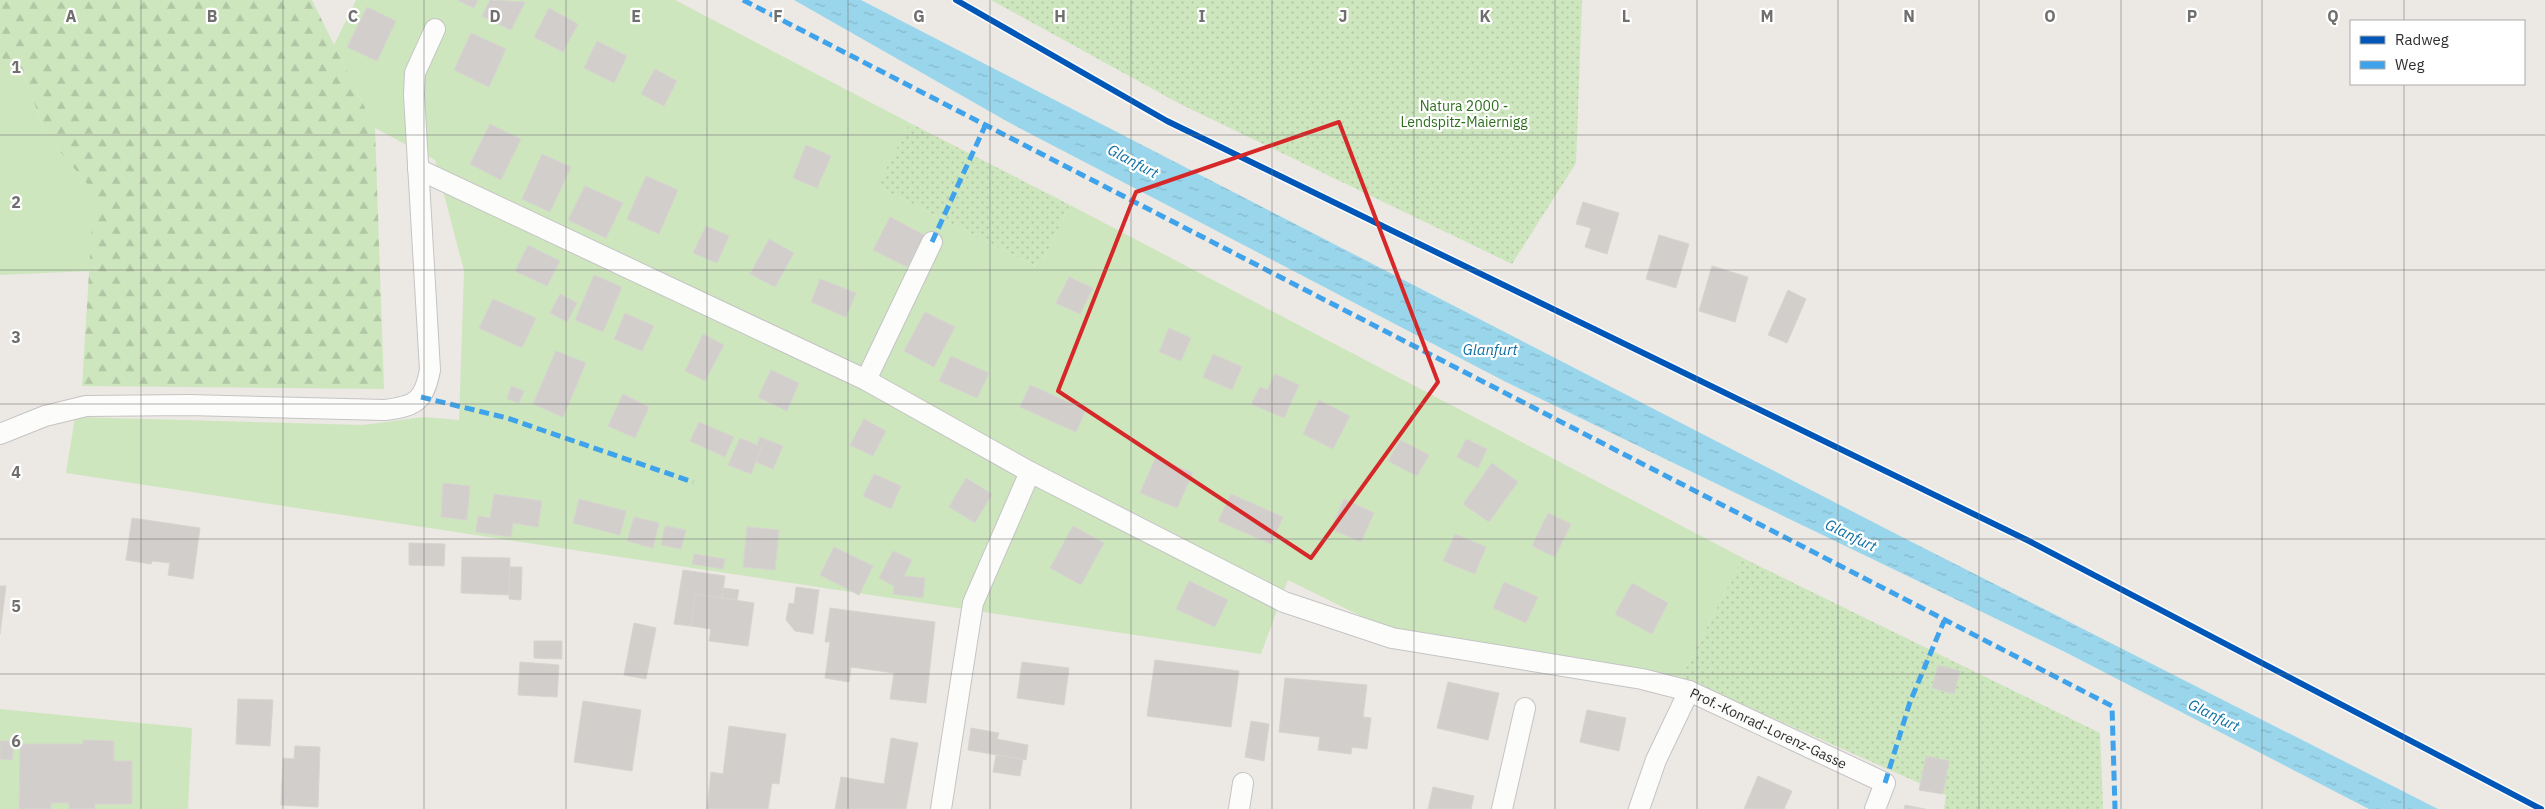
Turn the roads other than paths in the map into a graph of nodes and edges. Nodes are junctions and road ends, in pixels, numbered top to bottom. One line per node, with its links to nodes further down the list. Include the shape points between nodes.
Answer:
1 (435, 29): 2 (lane, via 415,72)
2 (418, 169): 4 (lane); 5 (lane, via 430,370 422,397 408,407 385,410 86,406 45,416)
3 (932, 242): 4 (lane)
4 (866, 380): 6 (lane)
5 (0, 434)
6 (1030, 472): 7 (lane, via 1284,602 1392,638 1642,679); 10 (lane, via 973,603)
7 (1689, 692): 13 (lane, Prof.-Konrad-Lorenz-Gasse, via 1656,760); 14 (lane, Prof.-Konrad-Lorenz-Gasse, via 1885,783)
8 (1525, 708): 12 (lane)
9 (1243, 783): 11 (lane)
10 (941, 809)
11 (1238, 809)
12 (1502, 809)
13 (1638, 809)
14 (1875, 809)

